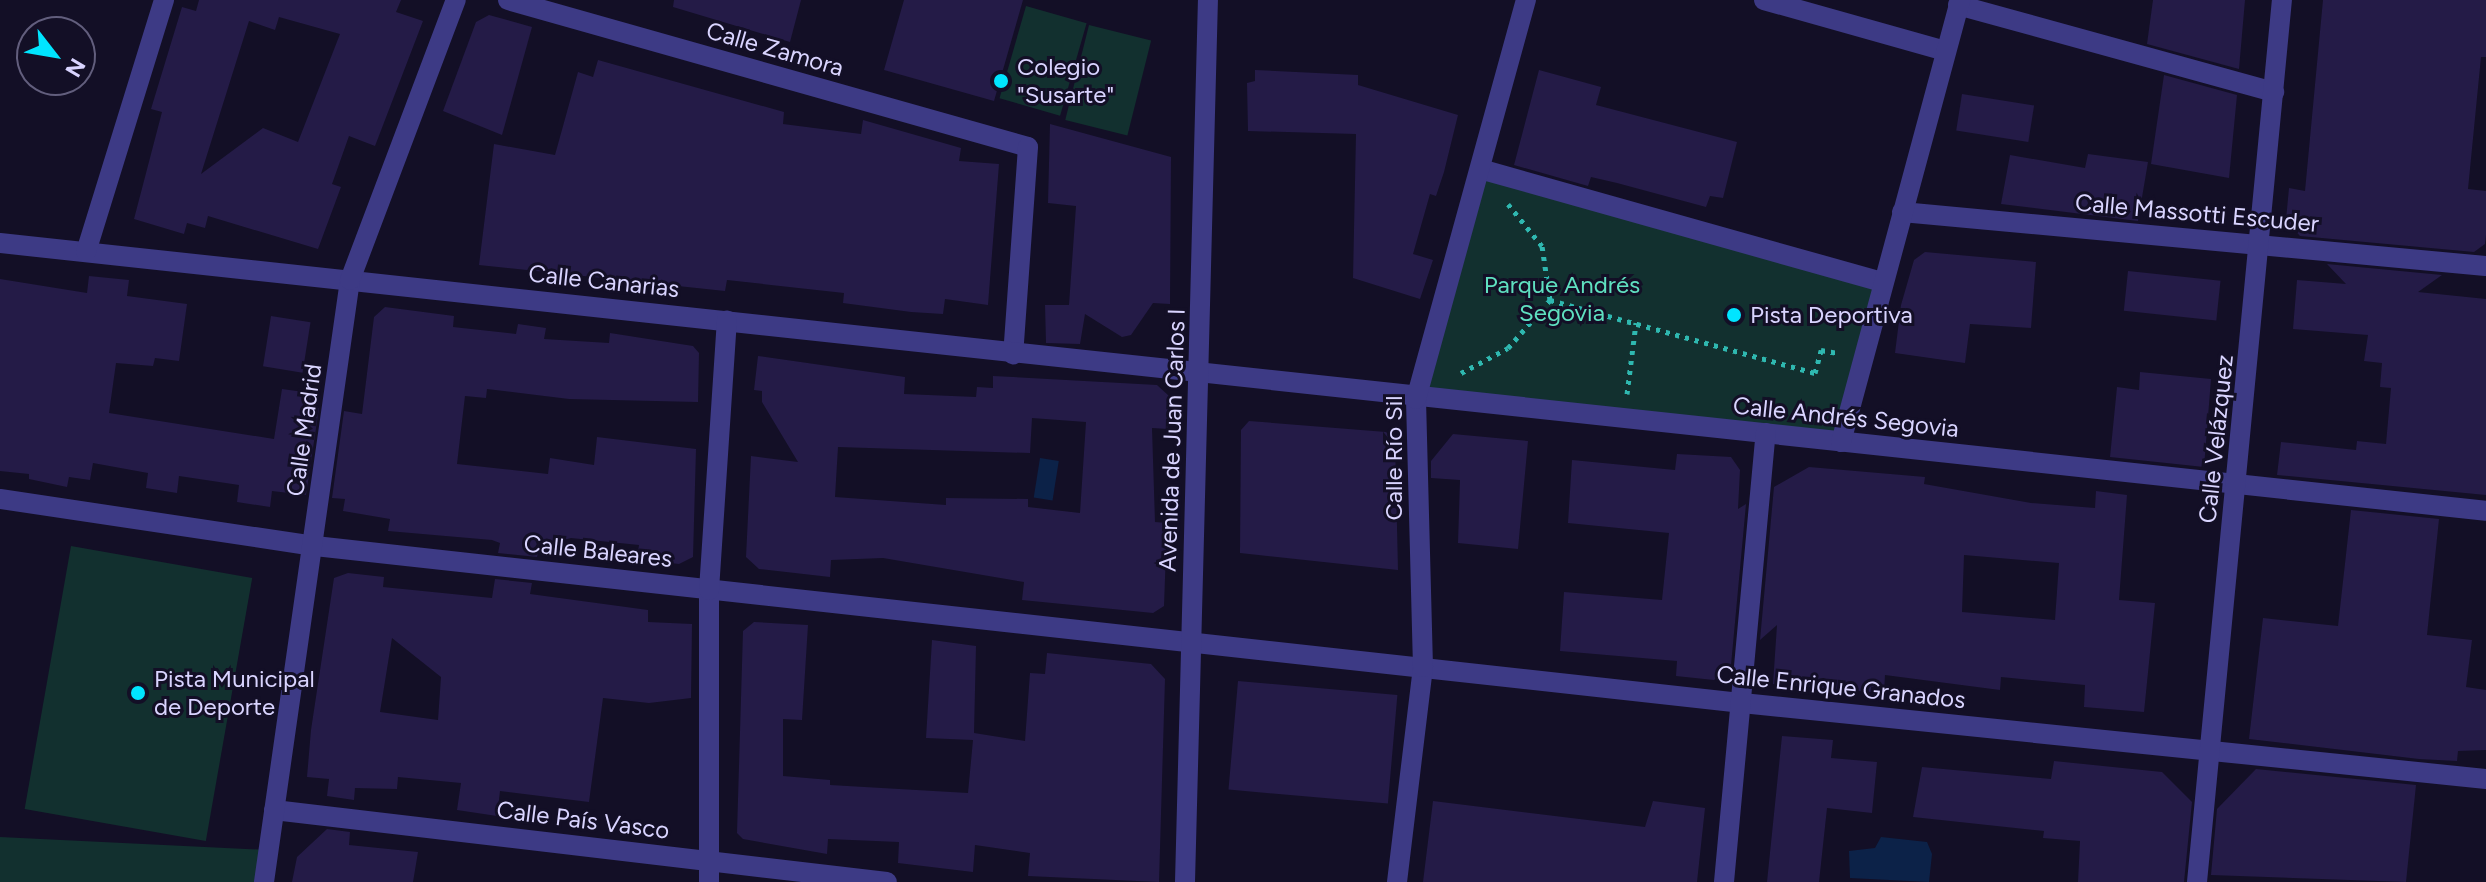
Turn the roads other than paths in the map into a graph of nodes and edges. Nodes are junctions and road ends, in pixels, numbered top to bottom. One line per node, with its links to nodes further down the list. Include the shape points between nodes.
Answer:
1 (164, 0): 15 (street)
2 (456, 0): 17 (street, Calle Madrid)
3 (508, 0): 20 (street, Calle Zamora, via 1028,147)
4 (1208, 0): 21 (street, Avenida de Juan Carlos I)
5 (1526, 0): 11 (street, Calle Río Sil)
6 (1764, 0): 9 (street)
7 (2282, 0): 10 (street, Calle Velázquez)
8 (1959, 2): 9 (street); 10 (street)
9 (1945, 51): 12 (street)
10 (2274, 92): 14 (street, Calle Velázquez)
11 (1480, 169): 18 (street); 22 (street, Calle Río Sil)
12 (1902, 212): 14 (street, Calle Massotti Escuder); 18 (street)
13 (0, 243): 15 (street, Calle Canarias)
14 (2260, 245): 16 (street, Calle Massotti Escuder); 25 (street, Calle Velázquez)
15 (86, 252): 17 (street, Calle Canarias)
16 (2486, 266)
17 (350, 280): 19 (street, Calle Canarias); 28 (street, Calle Madrid)
18 (1883, 282): 24 (street)
19 (727, 321): 20 (street, Calle Canarias); 29 (street)
20 (1013, 354): 21 (street, Calle Canarias)
21 (1201, 374): 22 (street, Calle Andrés Segovia); 30 (street, Avenida de Juan Carlos I)
22 (1416, 399): 23 (street, Calle Andrés Segovia); 31 (street, Calle Río Sil)
23 (1766, 433): 24 (street, Calle Andrés Segovia); 32 (street)
24 (1841, 442): 25 (street, Calle Andrés Segovia)
25 (2238, 487): 27 (street, Calle Andrés Segovia); 33 (street, Calle Velázquez)
26 (0, 499): 28 (street, Calle Baleares)
27 (2486, 511)
28 (315, 546): 29 (street, Calle Baleares); 35 (street, Calle Madrid)
29 (709, 590): 30 (street, Calle Baleares); 36 (street)
30 (1191, 643): 31 (street, Calle Enrique Granados); 40 (street, Avenida de Juan Carlos I)
31 (1423, 667): 32 (street, Calle Enrique Granados); 41 (street, Calle Río Sil)
32 (1742, 703): 33 (street, Calle Enrique Granados); 42 (street)
33 (2208, 752): 34 (street, Calle Enrique Granados); 43 (street, Calle Velázquez)
34 (2486, 779)
35 (274, 810): 36 (street, Calle País Vasco); 37 (street, Calle Madrid)
36 (709, 861): 38 (street); 39 (street, Calle País Vasco)
37 (264, 882)
38 (709, 882)
39 (887, 882)
40 (1185, 882)
41 (1397, 882)
42 (1724, 882)
43 (2197, 882)

